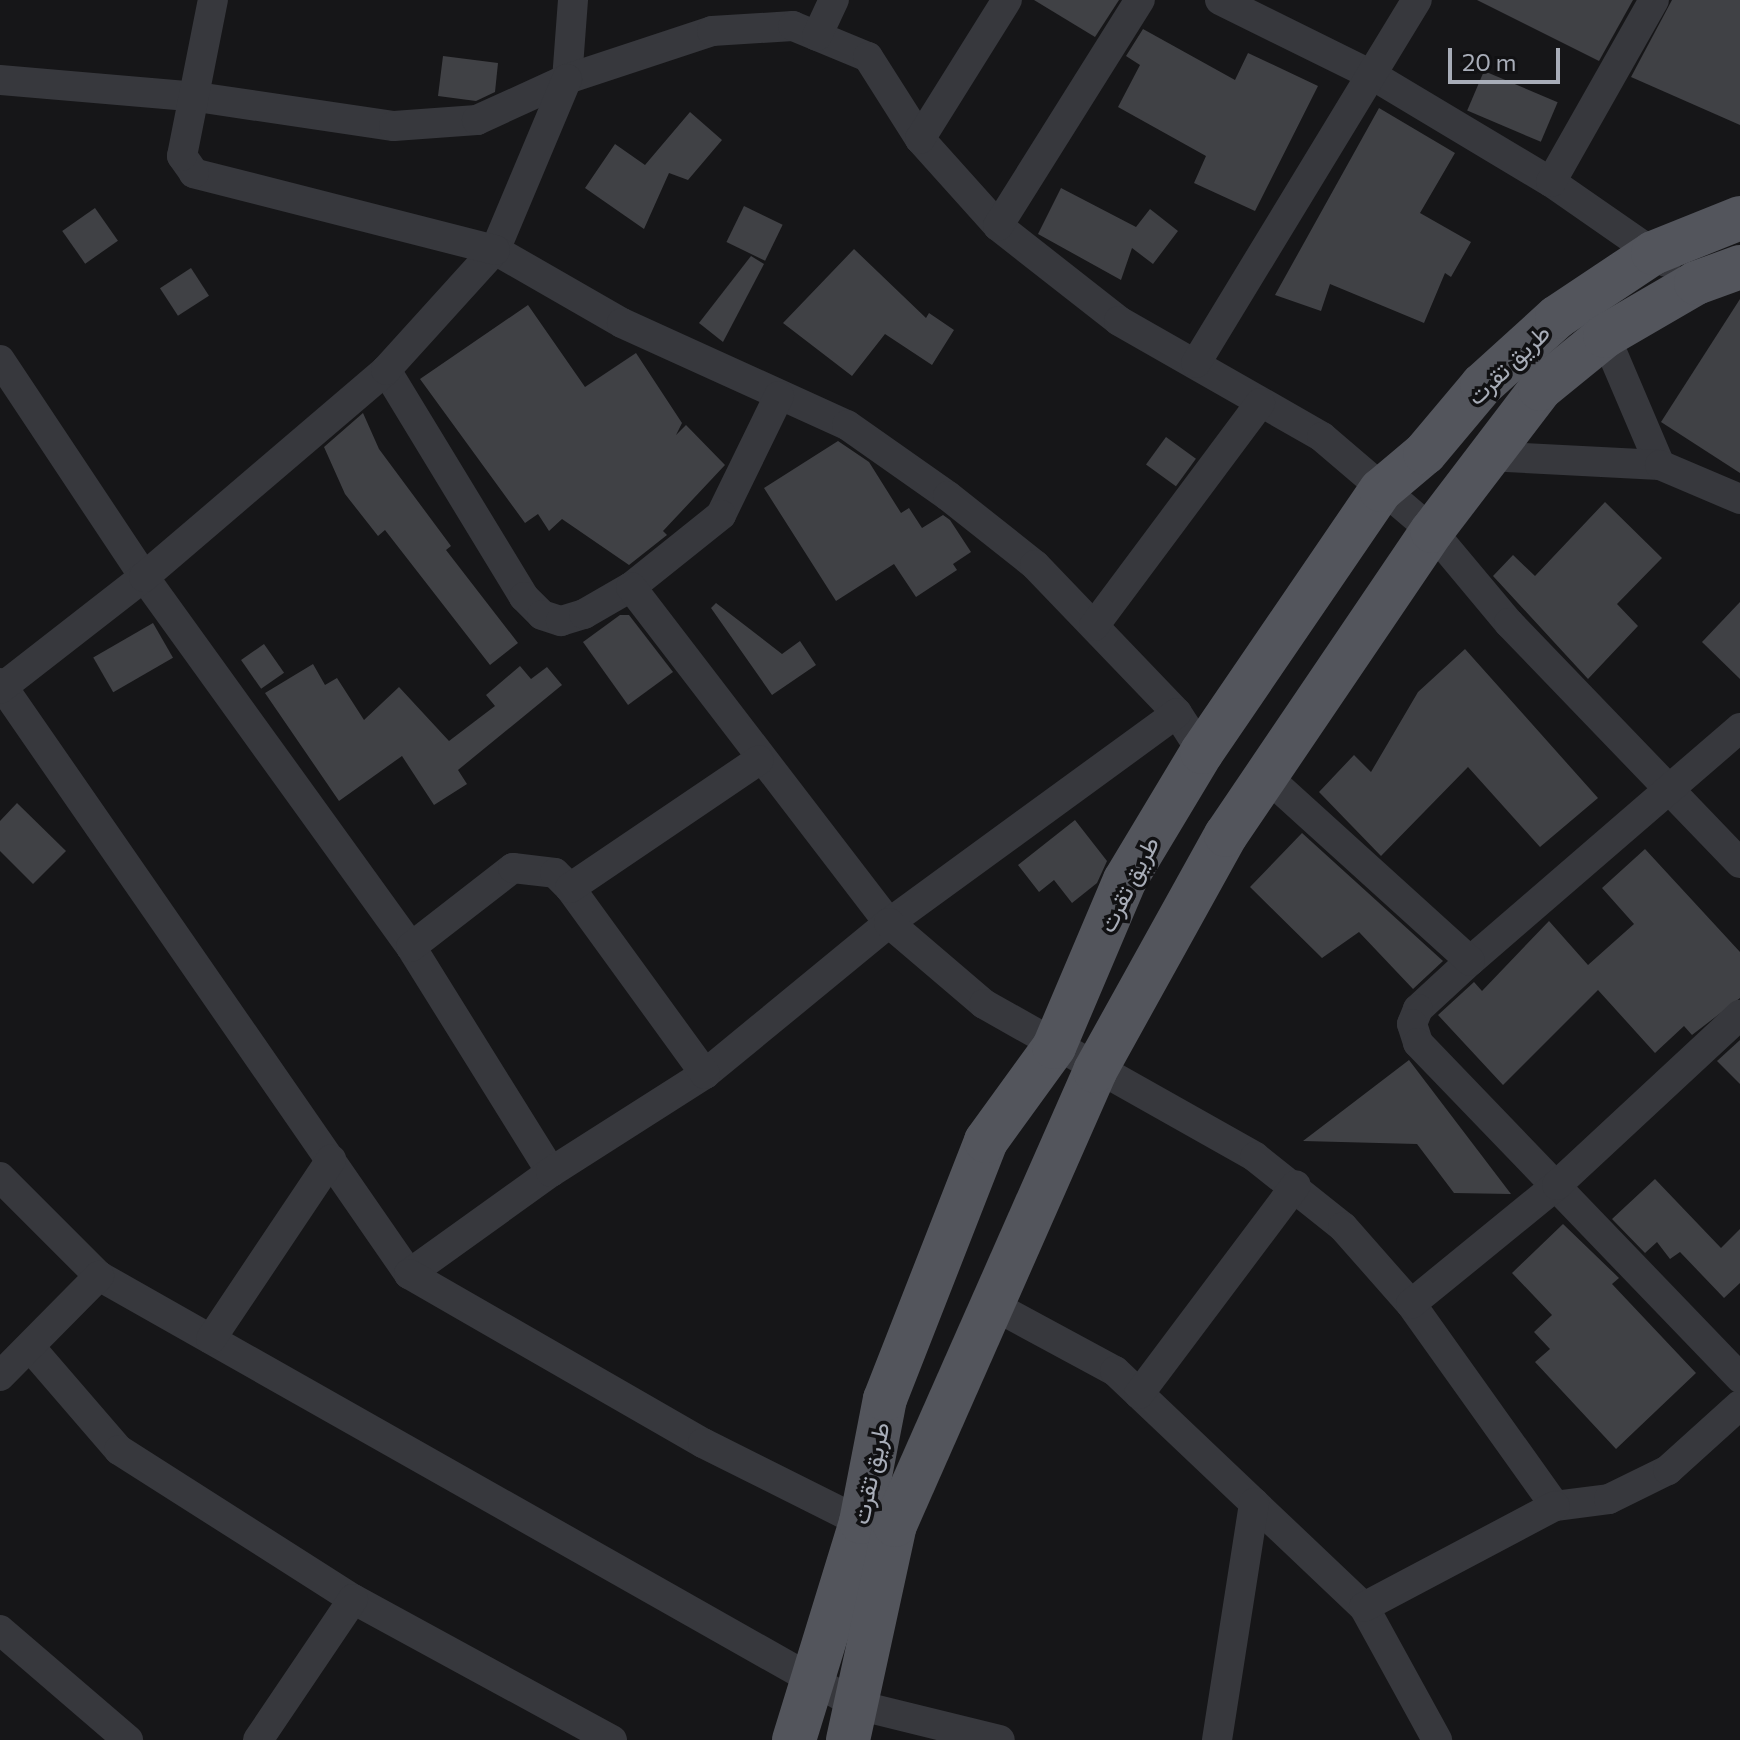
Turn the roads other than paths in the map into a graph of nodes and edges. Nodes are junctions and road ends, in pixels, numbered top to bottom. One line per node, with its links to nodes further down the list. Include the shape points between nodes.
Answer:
1 (213, 0): 13 (street)
2 (573, 0): 11 (street)
3 (834, 0): 9 (street)
4 (1007, 0): 14 (street)
5 (1140, 0): 17 (street)
6 (1220, 0): 10 (street)
7 (1417, 0): 10 (street)
8 (1654, 0): 15 (street)
9 (817, 36): 11 (street, via 793,26 712,31); 14 (street, via 868,57)
10 (1372, 75): 15 (street); 24 (street)
11 (567, 79): 13 (street, via 477,120 394,126); 18 (street)
12 (0, 80): 13 (street)
13 (197, 97): 18 (street, via 182,156 194,173)
14 (920, 139): 17 (street)
15 (1551, 182): 19 (street)
16 (1740, 218): 19 (main road, طريق تقرت)
17 (998, 226): 24 (street, via 1119,321)
18 (495, 250): 25 (street); 26 (street, via 622,323)
19 (1653, 253): 21 (street); 30 (main road, طريق تقرت, via 1557,317)
20 (1740, 267): 21 (main road, طريق تقرت)
21 (1696, 283): 22 (main road, طريق تقرت)
22 (1605, 336): 28 (main road, طريق تقرت, via 1540,389); 29 (street)
23 (0, 360): 33 (street)
24 (1196, 363): 27 (street)
25 (386, 370): 33 (street); 34 (street, via 524,597 542,615 561,621 584,614)
26 (779, 396): 34 (street, via 721,515); 35 (street, via 847,425 948,496 1035,565)
27 (1260, 403): 30 (street, via 1322,437); 35 (street)
28 (1487, 456): 29 (street); 32 (main road, طريق تقرت)
29 (1660, 465): 31 (street)
30 (1381, 490): 32 (street); 39 (main road, طريق تقرت)
31 (1740, 499)
32 (1432, 531): 41 (main road, طريق تقرت); 42 (street, via 1509,623)
33 (144, 577): 36 (street); 46 (street)
34 (631, 587): 40 (street)
35 (1094, 626): 37 (street)
36 (1, 686): 52 (street)
37 (1177, 713): 39 (street); 45 (street)
38 (1740, 728): 42 (street)
39 (1202, 752): 49 (main road, طريق تقرت, via 1125,880)
40 (759, 760): 44 (street); 45 (street)
41 (1264, 774): 47 (street); 50 (main road, طريق تقرت)
42 (1666, 786): 43 (street); 47 (street)
43 (1740, 863)
44 (570, 888): 46 (street, via 555,873 513,868); 51 (street)
45 (889, 923): 49 (street, via 984,1004); 51 (street)
46 (411, 947): 53 (street)
47 (1470, 961): 56 (street, via 1418,1009 1412,1024 1418,1043)
48 (1740, 1015): 56 (street)
49 (1054, 1047): 50 (street); 69 (main road, طريق تقرت, via 986,1141 885,1399)
50 (1095, 1071): 55 (street); 59 (main road, طريق تقرت)
51 (705, 1074): 53 (street)
52 (331, 1160): 57 (street); 61 (street)
53 (551, 1172): 57 (street)
54 (0, 1177): 58 (street)
55 (1296, 1185): 60 (street, via 1343,1227); 65 (street)
56 (1557, 1185): 60 (street); 63 (street)
57 (409, 1274): 69 (street, via 703,1443)
58 (99, 1276): 61 (street); 62 (street)
59 (989, 1303): 65 (street, via 1115,1371); 74 (main road, طريق تقرت, via 895,1525)
60 (1411, 1304): 68 (street)
61 (211, 1339): 73 (street)
62 (30, 1347): 64 (street); 70 (street, via 119,1450)
63 (1737, 1368)
64 (0, 1376)
65 (1139, 1394): 67 (street)
66 (1740, 1405): 68 (street, via 1668,1470 1609,1499)
67 (1254, 1503): 71 (street); 80 (street)
68 (1555, 1506): 71 (street)
69 (861, 1522): 73 (main road, طريق تقرت)
70 (353, 1599): 76 (street); 77 (street)
71 (1364, 1607): 81 (street)
72 (0, 1630): 75 (street)
73 (814, 1679): 74 (street); 78 (main road, طريق تقرت)
74 (852, 1722): 79 (street)
75 (128, 1740)
76 (258, 1740)
77 (612, 1740)
78 (794, 1740)
79 (1000, 1740)
80 (1217, 1740)
81 (1437, 1740)

